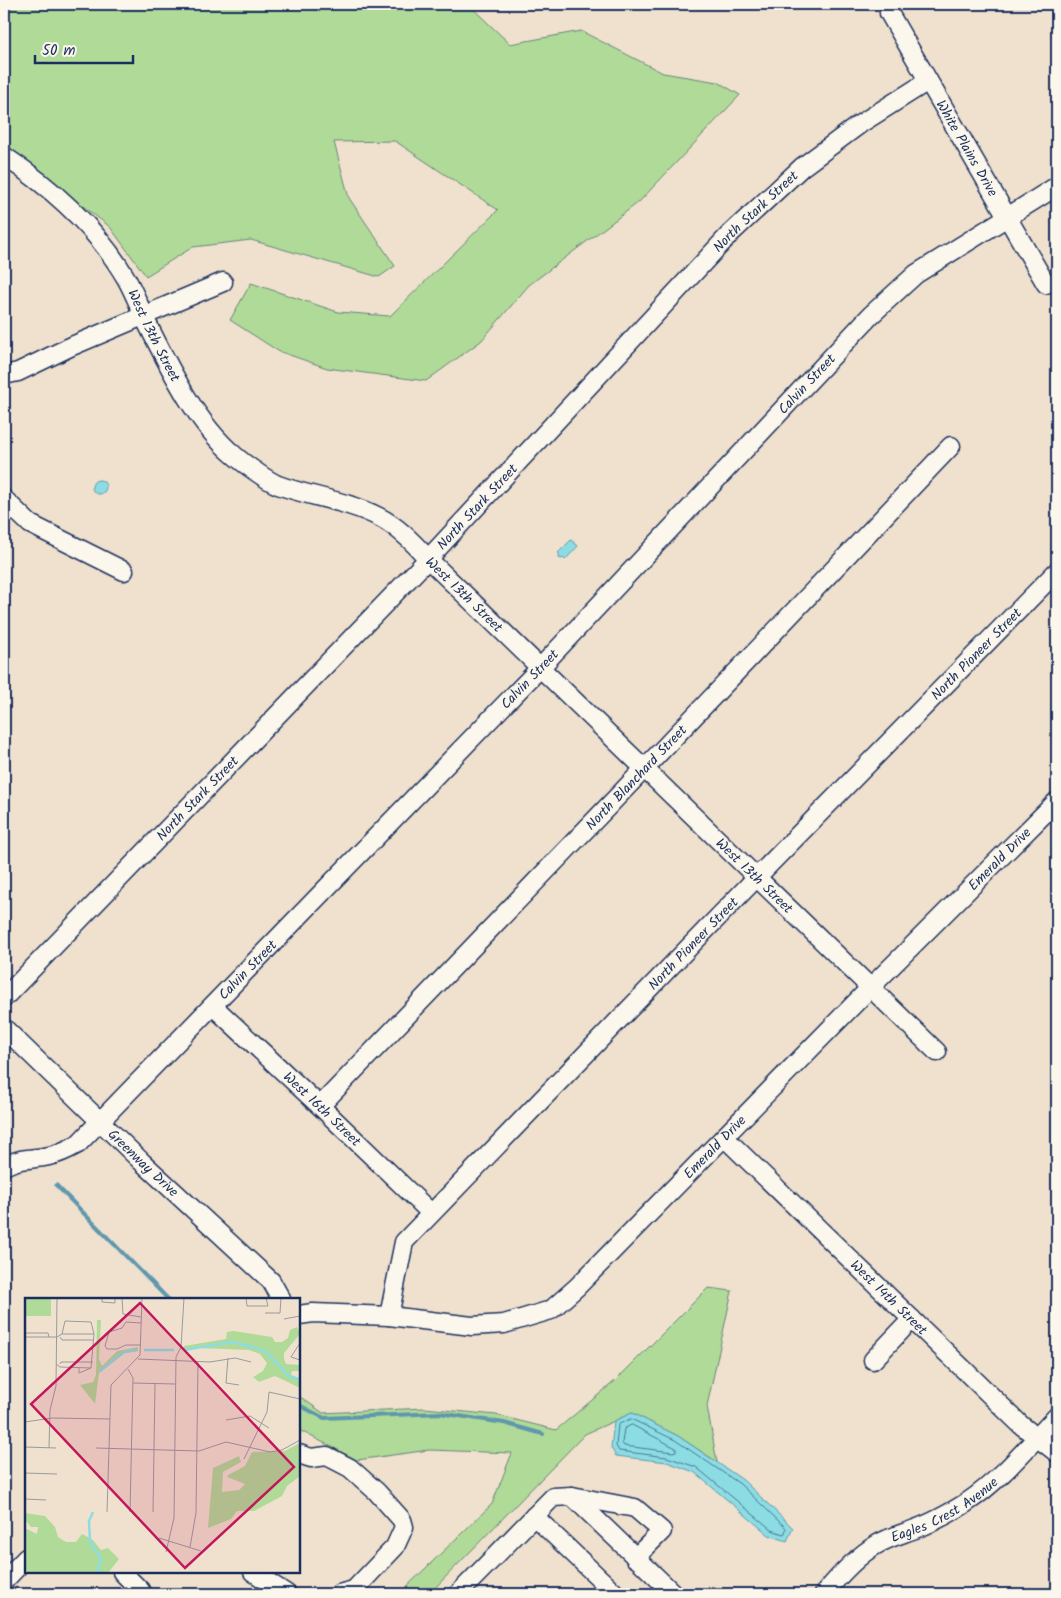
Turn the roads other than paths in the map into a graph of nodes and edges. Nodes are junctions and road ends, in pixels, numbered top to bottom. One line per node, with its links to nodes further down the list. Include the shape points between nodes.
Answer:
1 (889, 13): 2 (street, White Plains Drive)
2 (928, 81): 5 (street, White Plains Drive); 12 (street, North Stark Street, via 860,124 778,187 730,234)
3 (4, 156): 8 (street, West 13th Street, via 50,190 105,246 127,280)
4 (1057, 186): 5 (street, Calvin Street)
5 (1007, 216): 7 (street, White Plains Drive); 15 (street, Calvin Street, via 916,274 871,314)
6 (223, 282): 8 (street)
7 (1046, 284)
8 (144, 316): 9 (street, via 18,372); 12 (street, West 13th Street, via 189,400 234,455 276,484 380,518 414,543)
9 (4, 375)
10 (951, 446): 16 (street, North Blanchard Street)
11 (4, 500): 13 (street, via 30,524)
12 (428, 559): 15 (street, West 13th Street); 20 (street, North Stark Street)
13 (124, 571)
14 (1057, 571): 18 (street, North Pioneer Street)
15 (540, 668): 16 (street, West 13th Street); 21 (street, Calvin Street)
16 (644, 769): 18 (street, West 13th Street); 24 (street, North Blanchard Street)
17 (1057, 801): 19 (street, Emerald Drive)
18 (756, 878): 19 (street, West 13th Street); 28 (street, North Pioneer Street)
19 (870, 988): 23 (street, West 13th Street); 26 (street, Emerald Drive)
20 (4, 998)
21 (213, 1006): 24 (street, West 16th Street); 25 (street, Calvin Street)
22 (4, 1028): 25 (street, Greenway Drive)
23 (937, 1052)
24 (320, 1106): 28 (street, West 16th Street)
25 (100, 1120): 27 (street, Calvin Street, via 78,1144 64,1152 17,1159); 29 (street, Greenway Drive, via 271,1281)
26 (724, 1137): 31 (street, Emerald Drive, via 551,1310 504,1324 472,1326); 32 (street, West 14th Street)
27 (4, 1166)
28 (432, 1213): 31 (street, North Pioneer Street, via 404,1242)
29 (280, 1298)
30 (300, 1314): 31 (street, Emerald Drive)
31 (389, 1316)
32 (912, 1319): 33 (street); 35 (street, West 14th Street)
33 (873, 1360)
34 (1057, 1416): 35 (street, Eagles Crest Avenue)
35 (1037, 1437): 36 (street, West 14th Street); 51 (street, Eagles Crest Avenue, via 994,1481 967,1502 944,1516 874,1546 841,1574)
36 (1057, 1453)
37 (300, 1454): 47 (street, via 311,1458 327,1456 350,1468 377,1492 402,1520 404,1527 395,1547 354,1590)
38 (572, 1496): 39 (street, via 553,1497); 40 (street); 40 (street, via 635,1508 662,1531)
39 (534, 1516): 48 (street); 49 (street)
40 (636, 1558): 50 (street)
41 (25, 1559): 44 (street)
42 (123, 1573): 45 (street)
43 (255, 1573): 46 (street)
44 (4, 1581)
45 (142, 1594)
46 (287, 1594)
47 (339, 1594)
48 (458, 1594)
49 (616, 1594)
50 (674, 1594)
51 (824, 1594)

